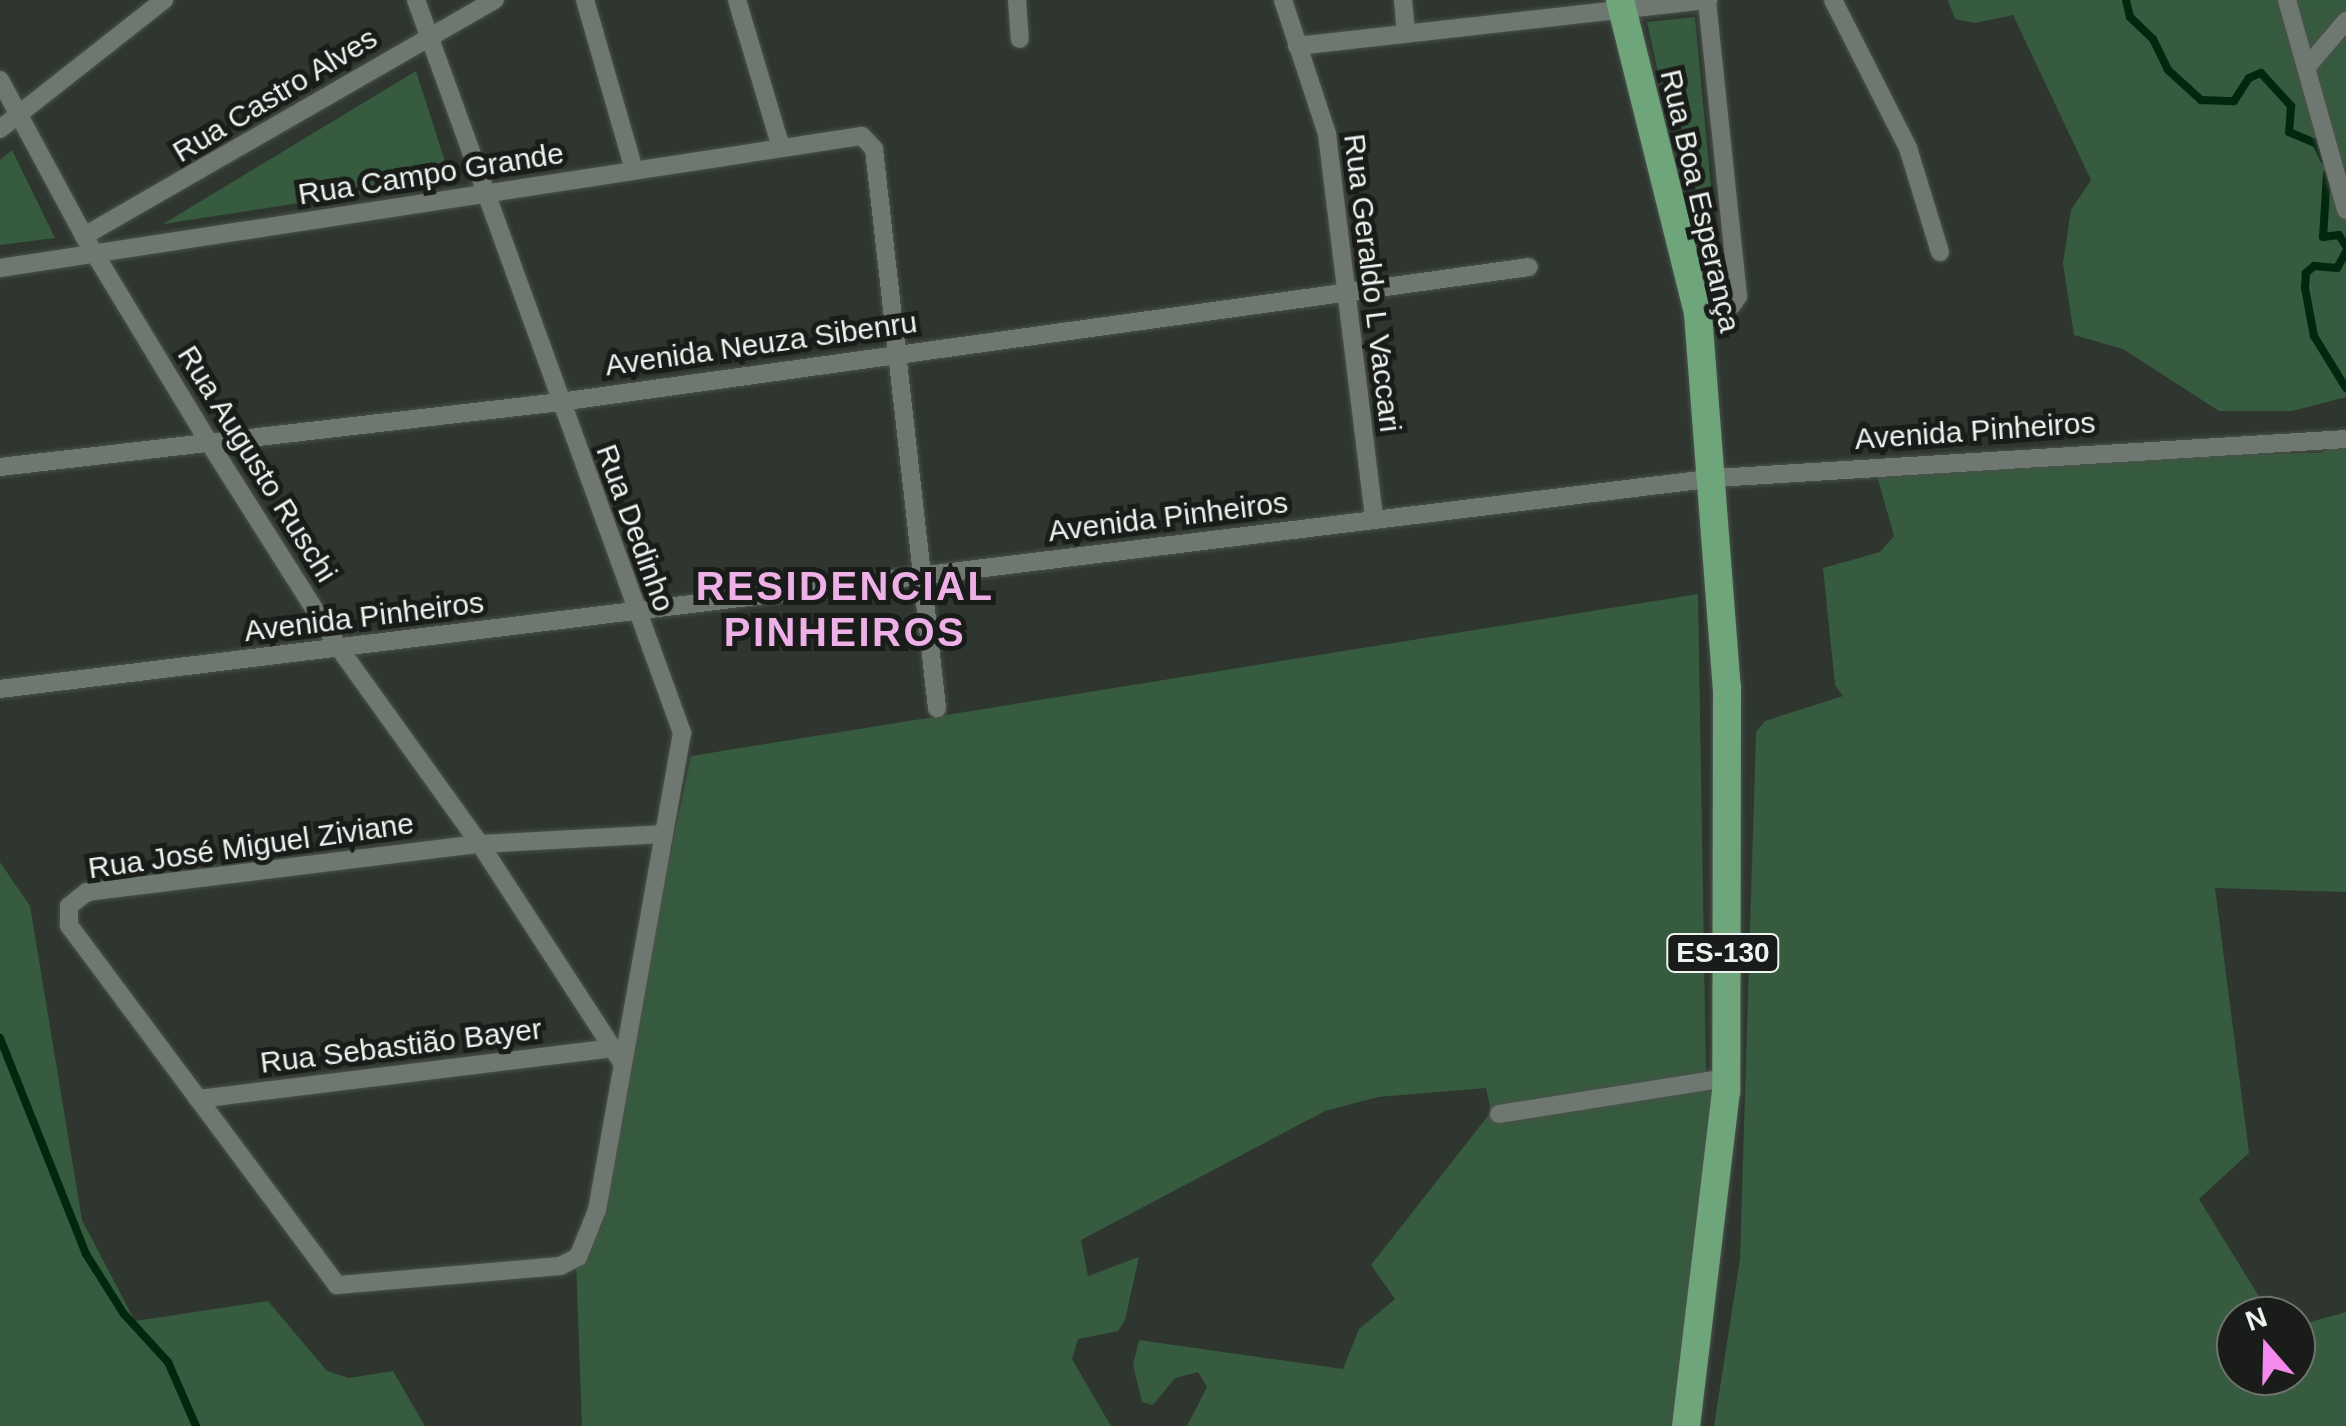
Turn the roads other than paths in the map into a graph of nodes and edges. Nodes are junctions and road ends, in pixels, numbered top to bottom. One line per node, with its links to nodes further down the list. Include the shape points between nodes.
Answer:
1 (164, 0): 20 (street)
2 (416, 0): 15 (street, Rua Dedinho)
3 (495, 0): 15 (street, Rua Castro Alves)
4 (585, 0): 23 (street)
5 (738, 0): 22 (street)
6 (1016, 0): 16 (street)
7 (1282, 0): 17 (street, Rua Geraldo L Vaccari)
8 (1404, 0): 14 (street)
9 (1708, 0): 12 (street); 32 (street, via 1738,296 1732,305)
10 (1833, 0): 27 (street, via 1908,148)
11 (2286, 0): 18 (street)
12 (1621, 5): 14 (street); 32 (main road, Rua Boa Esperança / ES-130)
13 (2346, 21): 18 (street)
14 (1406, 34): 17 (street)
15 (429, 35): 24 (street, Rua Dedinho); 26 (street, Rua Castro Alves)
16 (1020, 38)
17 (1297, 46): 31 (street, Rua Geraldo L Vaccari, via 1327,134)
18 (2306, 68): 25 (street)
19 (0, 80): 20 (street, Rua Augusto Ruschi)
20 (20, 114): 21 (street); 26 (street, Rua Augusto Ruschi)
21 (0, 129)
22 (781, 148): 23 (street, Rua Campo Grande); 33 (street, Rua Campo Grande, via 854,134 868,140)
23 (634, 170): 24 (street, Rua Campo Grande)
24 (486, 192): 28 (street, Rua Campo Grande); 34 (street, Rua Dedinho)
25 (2346, 210)
26 (84, 236): 28 (street, Rua Augusto Ruschi)
27 (1940, 252)
28 (97, 257): 30 (street, Rua Campo Grande); 36 (street, Rua Augusto Ruschi)
29 (1529, 267): 31 (street, Avenida Neuza Sibenru)
30 (0, 268)
31 (1346, 291): 33 (street, Avenida Neuza Sibenru); 39 (street, Rua Geraldo L Vaccari)
32 (1698, 314): 38 (main road, Rua Boa Esperança / ES-130)
33 (899, 351): 34 (street, Avenida Neuza Sibenru); 40 (street)
34 (560, 402): 36 (street, Avenida Neuza Sibenru); 41 (street, Rua Dedinho)
35 (2346, 439): 38 (street, Avenida Pinheiros)
36 (210, 444): 37 (street, Avenida Neuza Sibenru); 42 (street, Rua Augusto Ruschi)
37 (0, 466)
38 (1716, 478): 39 (street, Avenida Pinheiros); 48 (main road, ES-130, via 1727,686)
39 (1374, 519): 40 (street, Avenida Pinheiros)
40 (924, 575): 41 (street, Avenida Pinheiros); 44 (street)
41 (634, 610): 42 (street, Avenida Pinheiros); 45 (street, Rua Dedinho, via 682,733)
42 (340, 648): 43 (street, Avenida Pinheiros); 46 (street, Rua Augusto Ruschi)
43 (0, 689)
44 (937, 708)
45 (664, 834): 46 (street, Rua José Miguel Ziviane); 47 (street, Rua Dedinho)
46 (480, 844): 47 (street, Rua Augusto Ruschi); 49 (street, Rua José Miguel Ziviane, via 76,897 69,926)
47 (616, 1056): 49 (street, Rua Sebastião Bayer); 51 (street, Rua Dedinho, via 597,1210 574,1262 346,1288)
48 (1726, 1078): 50 (street); 52 (main road, ES-130, via 1717,1202)
49 (198, 1098): 51 (street, Rua José Miguel Ziviane)
50 (1499, 1114)
51 (331, 1280)
52 (1686, 1426)

